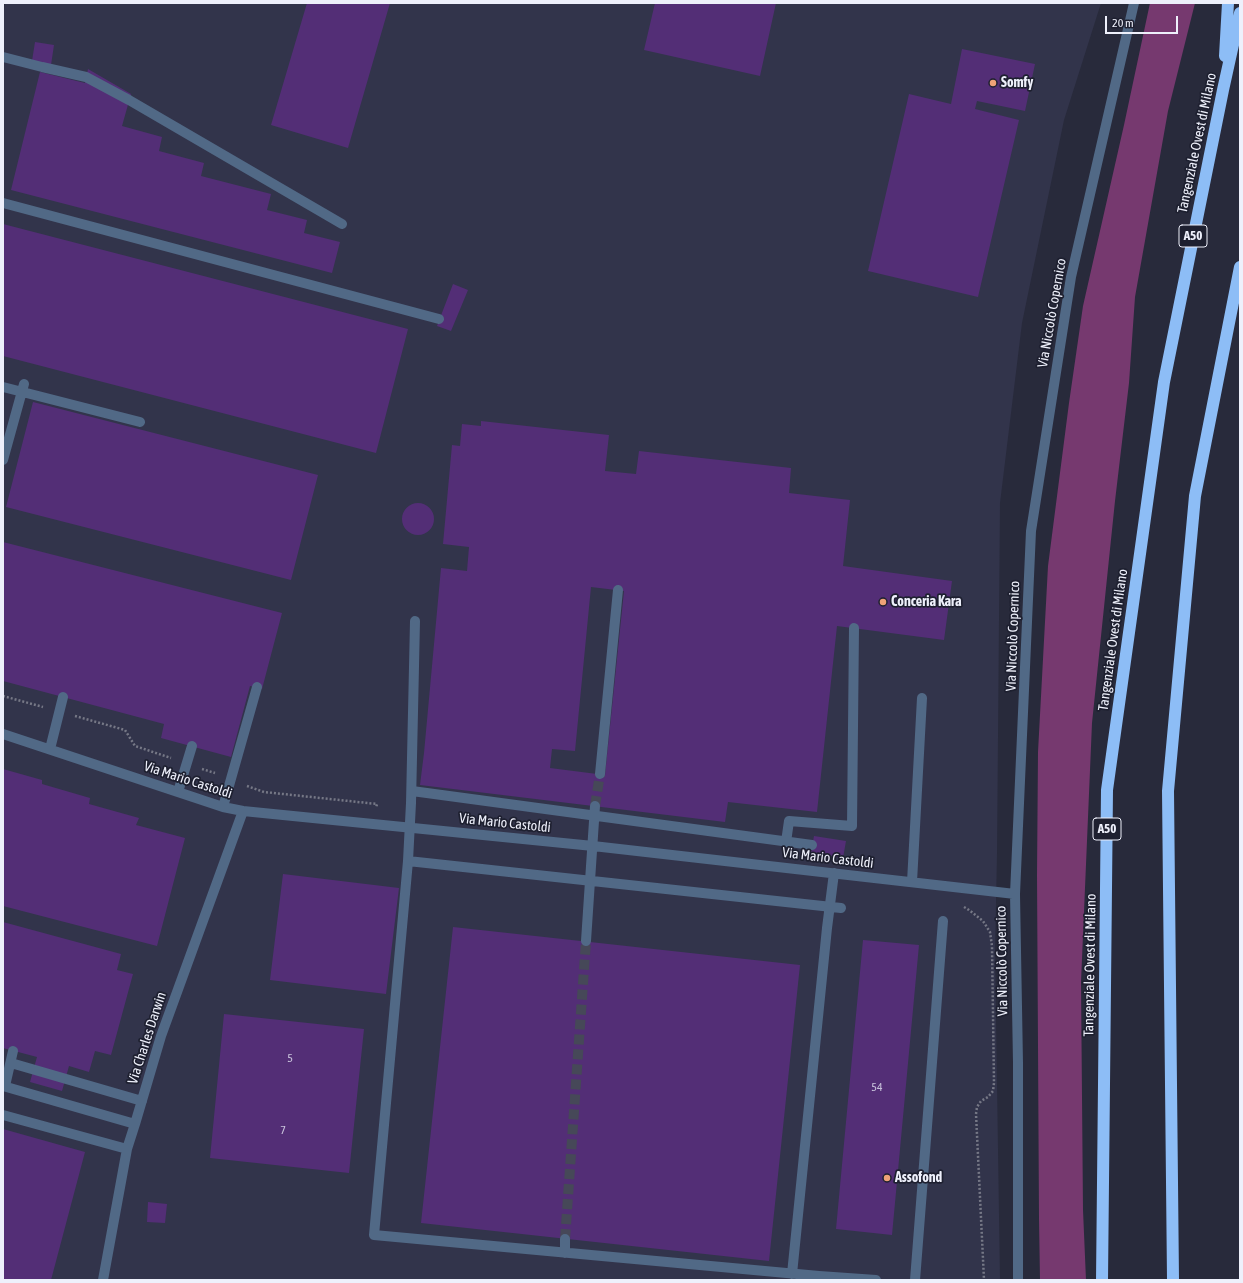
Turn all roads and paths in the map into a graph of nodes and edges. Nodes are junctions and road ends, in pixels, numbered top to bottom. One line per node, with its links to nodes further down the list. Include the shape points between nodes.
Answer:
1 (1134, 3): 37 (street, Via Niccolò Copernico, via 1071,277 1031,531)
2 (1228, 3): 5 (highway)
3 (1240, 14): 5 (highway, Tangenziale Ovest di Milano / A50)
4 (3, 57): 7 (street, via 86,77)
5 (1222, 90): 56 (highway, Tangenziale Ovest di Milano / A50, via 1164,382 1107,790)
6 (3, 203): 9 (street)
7 (342, 224)
8 (1240, 267): 57 (highway, via 1195,496 1168,791)
9 (439, 319)
10 (3, 387): 11 (street)
11 (23, 388): 12 (street); 13 (street)
12 (140, 422)
13 (3, 460)
14 (618, 590): 23 (street)
15 (415, 621): 24 (street)
16 (854, 628): 30 (street, via 852,826 789,821)
17 (257, 687): 26 (street)
18 (63, 697): 22 (street)
19 (922, 698): 36 (street)
20 (3, 734): 22 (street, Via Mario Castoldi)
21 (192, 746): 25 (street)
22 (50, 749): 25 (street, Via Mario Castoldi)
23 (600, 774)
24 (412, 791): 28 (street); 29 (street)
25 (178, 792): 26 (street, Via Mario Castoldi)
26 (223, 807): 27 (street, Via Mario Castoldi)
27 (243, 811): 29 (street, Via Mario Castoldi); 45 (street, Via Charles Darwin, via 161,1036)
28 (595, 811): 30 (street); 32 (street)
29 (410, 828): 32 (street, Via Mario Castoldi); 33 (street)
30 (786, 842): 31 (street)
31 (812, 845)
32 (593, 846): 34 (street, Via Mario Castoldi); 35 (street)
33 (408, 861): 35 (street); 50 (street, via 374,1235)
34 (834, 873): 36 (street, Via Mario Castoldi); 38 (street)
35 (590, 881): 38 (street); 41 (street)
36 (912, 882): 37 (street, Via Mario Castoldi)
37 (1015, 894): 55 (street, Via Niccolò Copernico)
38 (830, 907): 39 (street); 51 (street)
39 (841, 908)
40 (944, 921): 54 (street)
41 (586, 941)
42 (13, 1051): 43 (street)
43 (11, 1063): 44 (street); 45 (street)
44 (4, 1086): 47 (street)
45 (142, 1101): 47 (street, Via Charles Darwin)
46 (3, 1115): 48 (street)
47 (135, 1124): 48 (street, Via Charles Darwin)
48 (127, 1149): 52 (street, Via Charles Darwin)
49 (565, 1239): 50 (street)
50 (565, 1253): 51 (street)
51 (792, 1274): 53 (street)
52 (103, 1280)
53 (876, 1280)
54 (914, 1280)
55 (1018, 1280)
56 (1102, 1280)
57 (1173, 1280)

